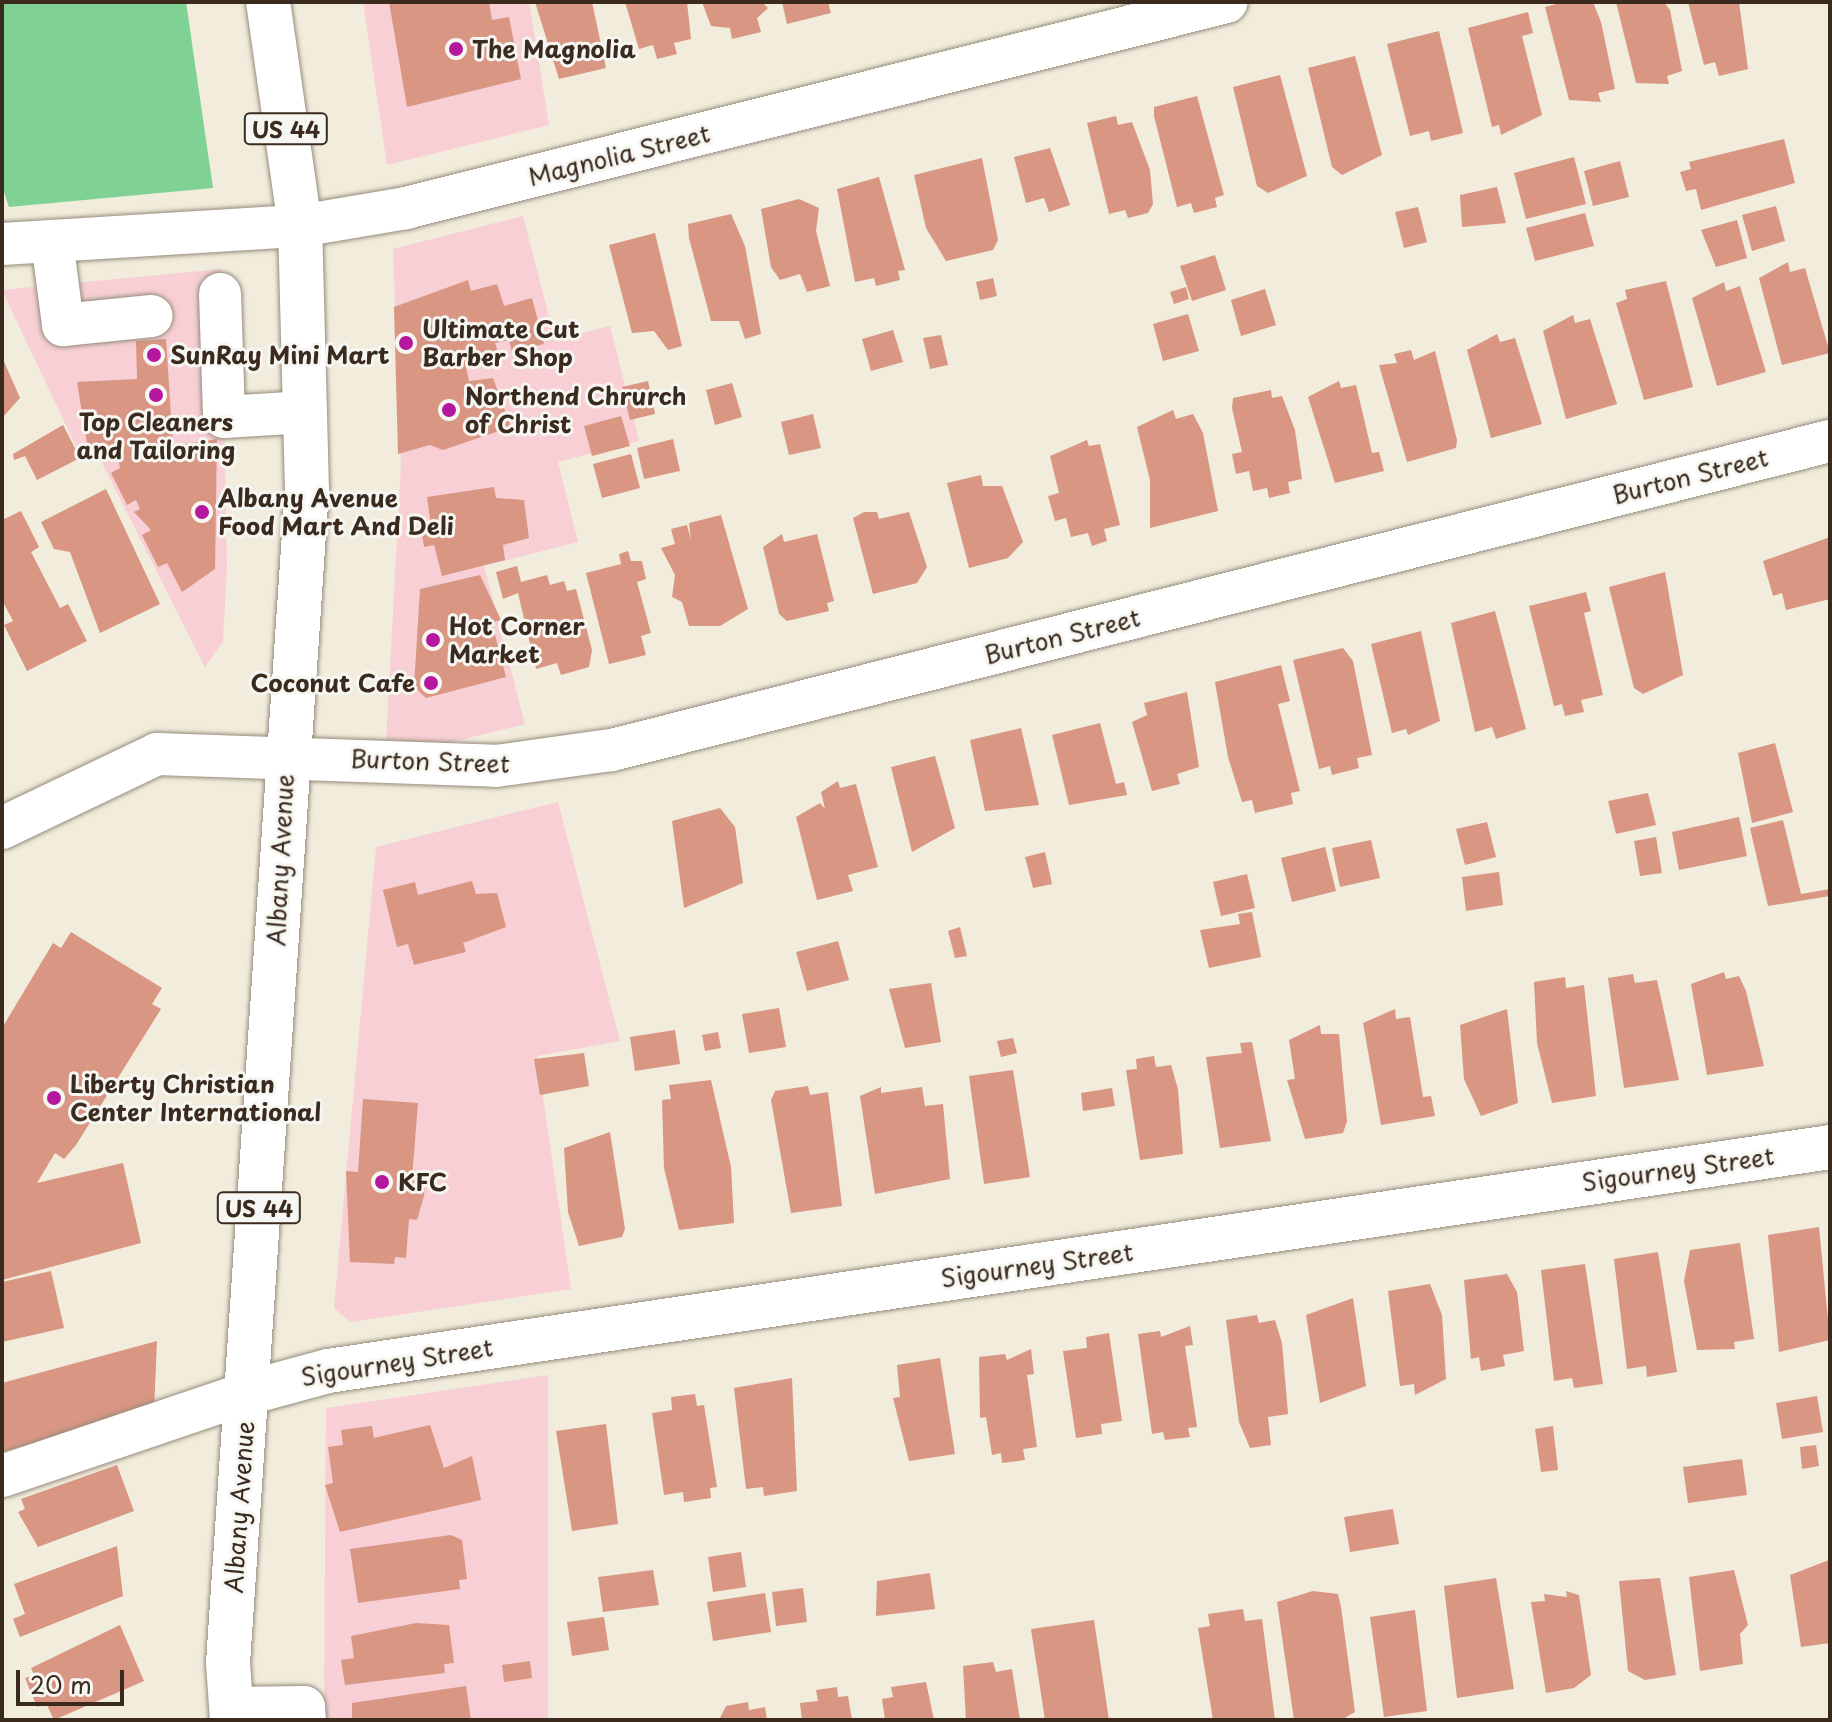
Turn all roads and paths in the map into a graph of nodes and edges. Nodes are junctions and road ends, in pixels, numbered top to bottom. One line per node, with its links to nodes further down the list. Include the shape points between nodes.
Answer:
1 (268, 2): 3 (main road, Albany Avenue / US 44)
2 (1227, 2): 3 (street, Magnolia Street, via 406,208)
3 (300, 226): 4 (street, Magnolia Street); 8 (main road, Albany Avenue / US 44)
4 (52, 241): 5 (street, Magnolia Street); 7 (street, via 63,325)
5 (2, 244)
6 (220, 294): 8 (street, via 224,417)
7 (152, 316)
8 (306, 412): 10 (main road, Albany Avenue / US 44, via 303,557)
9 (1830, 441): 10 (street, Burton Street, via 598,752 496,766)
10 (286, 754): 11 (street, Burton Street, via 146,756); 13 (main road, Albany Avenue / US 44)
11 (2, 828)
12 (1830, 1147): 13 (main road, Sigourney Street, via 328,1371)
13 (247, 1393): 14 (street); 15 (main road, Albany Avenue / US 44)
14 (2, 1476)
15 (231, 1714): 16 (street, via 304,1707)
16 (305, 1720)

